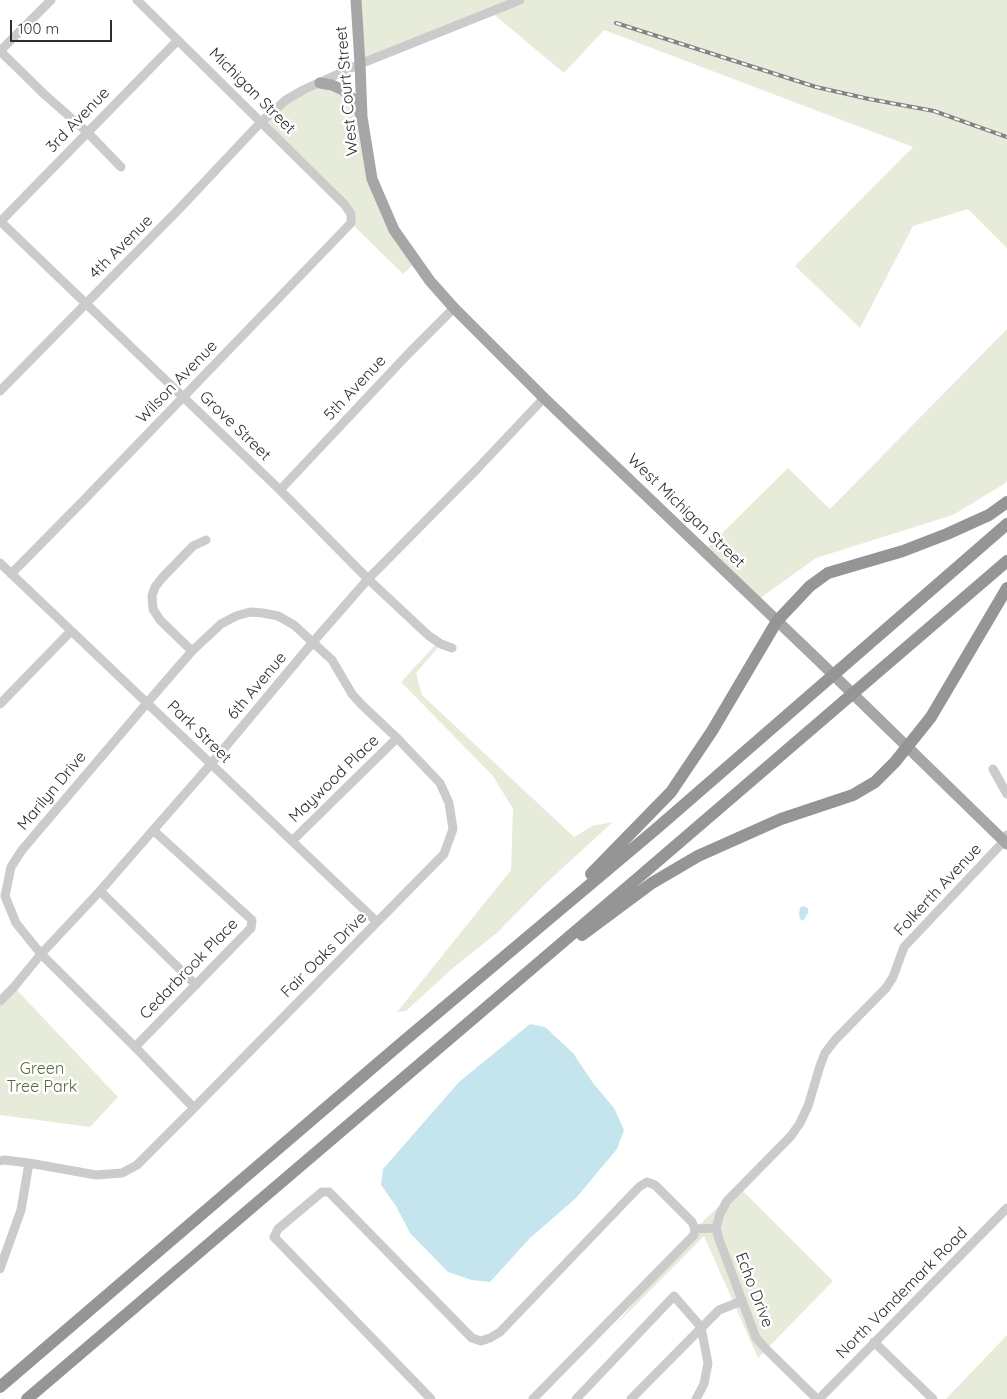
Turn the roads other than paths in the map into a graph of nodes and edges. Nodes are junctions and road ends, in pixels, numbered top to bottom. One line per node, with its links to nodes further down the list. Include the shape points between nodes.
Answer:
1 (51, 0): 6 (street)
2 (137, 0): 5 (street, Michigan Street)
3 (356, 0): 7 (main road, West Court Street)
4 (520, 0): 7 (street, 4th Avenue)
5 (178, 40): 10 (street, Michigan Street); 11 (street, 3rd Avenue)
6 (0, 51): 11 (street)
7 (360, 64): 8 (street, 4th Avenue); 9 (main road, West Court Street)
8 (320, 83): 9 (main road, via 343,90 353,99); 10 (street, 4th Avenue, via 286,100)
9 (362, 117): 13 (main road, West Court Street)
10 (261, 122): 14 (street, Michigan Street); 16 (street, 4th Avenue)
11 (87, 132): 12 (street); 15 (street, 3rd Avenue)
12 (121, 167)
13 (372, 179): 17 (main road, West Michigan Street, via 394,230 430,281)
14 (345, 205): 19 (street, Wilson Avenue, via 351,222)
15 (0, 221): 16 (street, Grove Street)
16 (85, 304): 18 (street, 4th Avenue); 19 (street, Grove Street)
17 (454, 308): 20 (main road, West Michigan Street); 21 (street, 5th Avenue)
18 (0, 391)
19 (183, 398): 21 (street, Grove Street); 27 (street, Wilson Avenue)
20 (544, 398): 28 (street, 6th Avenue); 30 (main road, West Michigan Street)
21 (280, 490): 28 (street, Grove Street)
22 (1007, 502): 30 (highway, via 989,515 947,534 828,573 810,586)
23 (1007, 524): 47 (highway)
24 (206, 540): 34 (street, via 193,546 162,578 152,596 153,610 160,620)
25 (1007, 561): 49 (highway)
26 (0, 563): 27 (street, Park Street)
27 (12, 574): 31 (street, Park Street)
28 (368, 579): 32 (street, 6th Avenue); 33 (street, Grove Street, via 429,636)
29 (1007, 588): 38 (highway, via 931,717)
30 (777, 621): 38 (main road, West Michigan Street); 47 (highway, via 671,792)
31 (71, 631): 35 (street, Park Street); 36 (street)
32 (313, 642): 34 (street, Marilyn Drive, via 278,616 250,612 221,624); 37 (street, Fair Oaks Drive, via 332,660 362,706); 39 (street, 6th Avenue)
33 (452, 648)
34 (192, 651): 35 (street, Marilyn Drive)
35 (146, 703): 39 (street, Park Street); 48 (street, Marilyn Drive, via 11,867 5,896 9,908 16,924)
36 (0, 704)
37 (397, 738): 44 (street, Maywood Place); 46 (street, Fair Oaks Drive, via 440,783 449,803 453,829 444,854)
38 (907, 748): 43 (main road, West Michigan Street); 49 (highway, via 868,787 781,819 698,856 652,883)
39 (211, 764): 42 (street, 6th Avenue); 44 (street, Park Street)
40 (993, 769): 41 (street)
41 (1007, 794)
42 (153, 830): 45 (street, 6th Avenue); 50 (street, Cedarbrook Place, via 252,920 251,928)
43 (1006, 840): 57 (street, Folkerth Avenue, via 904,947 886,988 835,1040 826,1054 800,1123 727,1201)
44 (292, 841): 46 (street, Park Street)
45 (100, 891): 48 (street, 6th Avenue); 50 (street)
46 (377, 922): 53 (street, Fair Oaks Drive)
47 (538, 928): 63 (highway)
48 (41, 954): 51 (street, 6th Avenue); 52 (street, Marilyn Drive)
49 (528, 972): 64 (highway)
50 (196, 985): 52 (street, Cedarbrook Place)
51 (0, 1000)
52 (135, 1047): 53 (street, Marilyn Drive)
53 (194, 1108): 55 (street, Fair Oaks Drive, via 137,1165 122,1174 96,1175)
54 (0, 1161): 55 (street, Fair Oaks Drive)
55 (29, 1164): 59 (street, via 21,1210)
56 (1007, 1208): 62 (street, North Vandemark Road)
57 (716, 1228): 58 (street); 60 (street, Echo Drive)
58 (695, 1229): 65 (street, via 655,1185 647,1182 500,1332 481,1340 472,1338 329,1192 322,1192 278,1229 274,1237); 66 (street, via 694,1235)
59 (0, 1269)
60 (742, 1301): 61 (street, via 719,1310); 70 (street, Echo Drive, via 756,1338)
61 (701, 1327): 67 (street, via 674,1296); 68 (street); 69 (street, via 708,1363 704,1384)
62 (874, 1342): 70 (street, North Vandemark Road); 71 (street)
63 (0, 1387)
64 (27, 1399)
65 (431, 1399)
66 (534, 1399)
67 (576, 1399)
68 (631, 1399)
69 (696, 1399)
70 (818, 1399)
71 (933, 1399)

